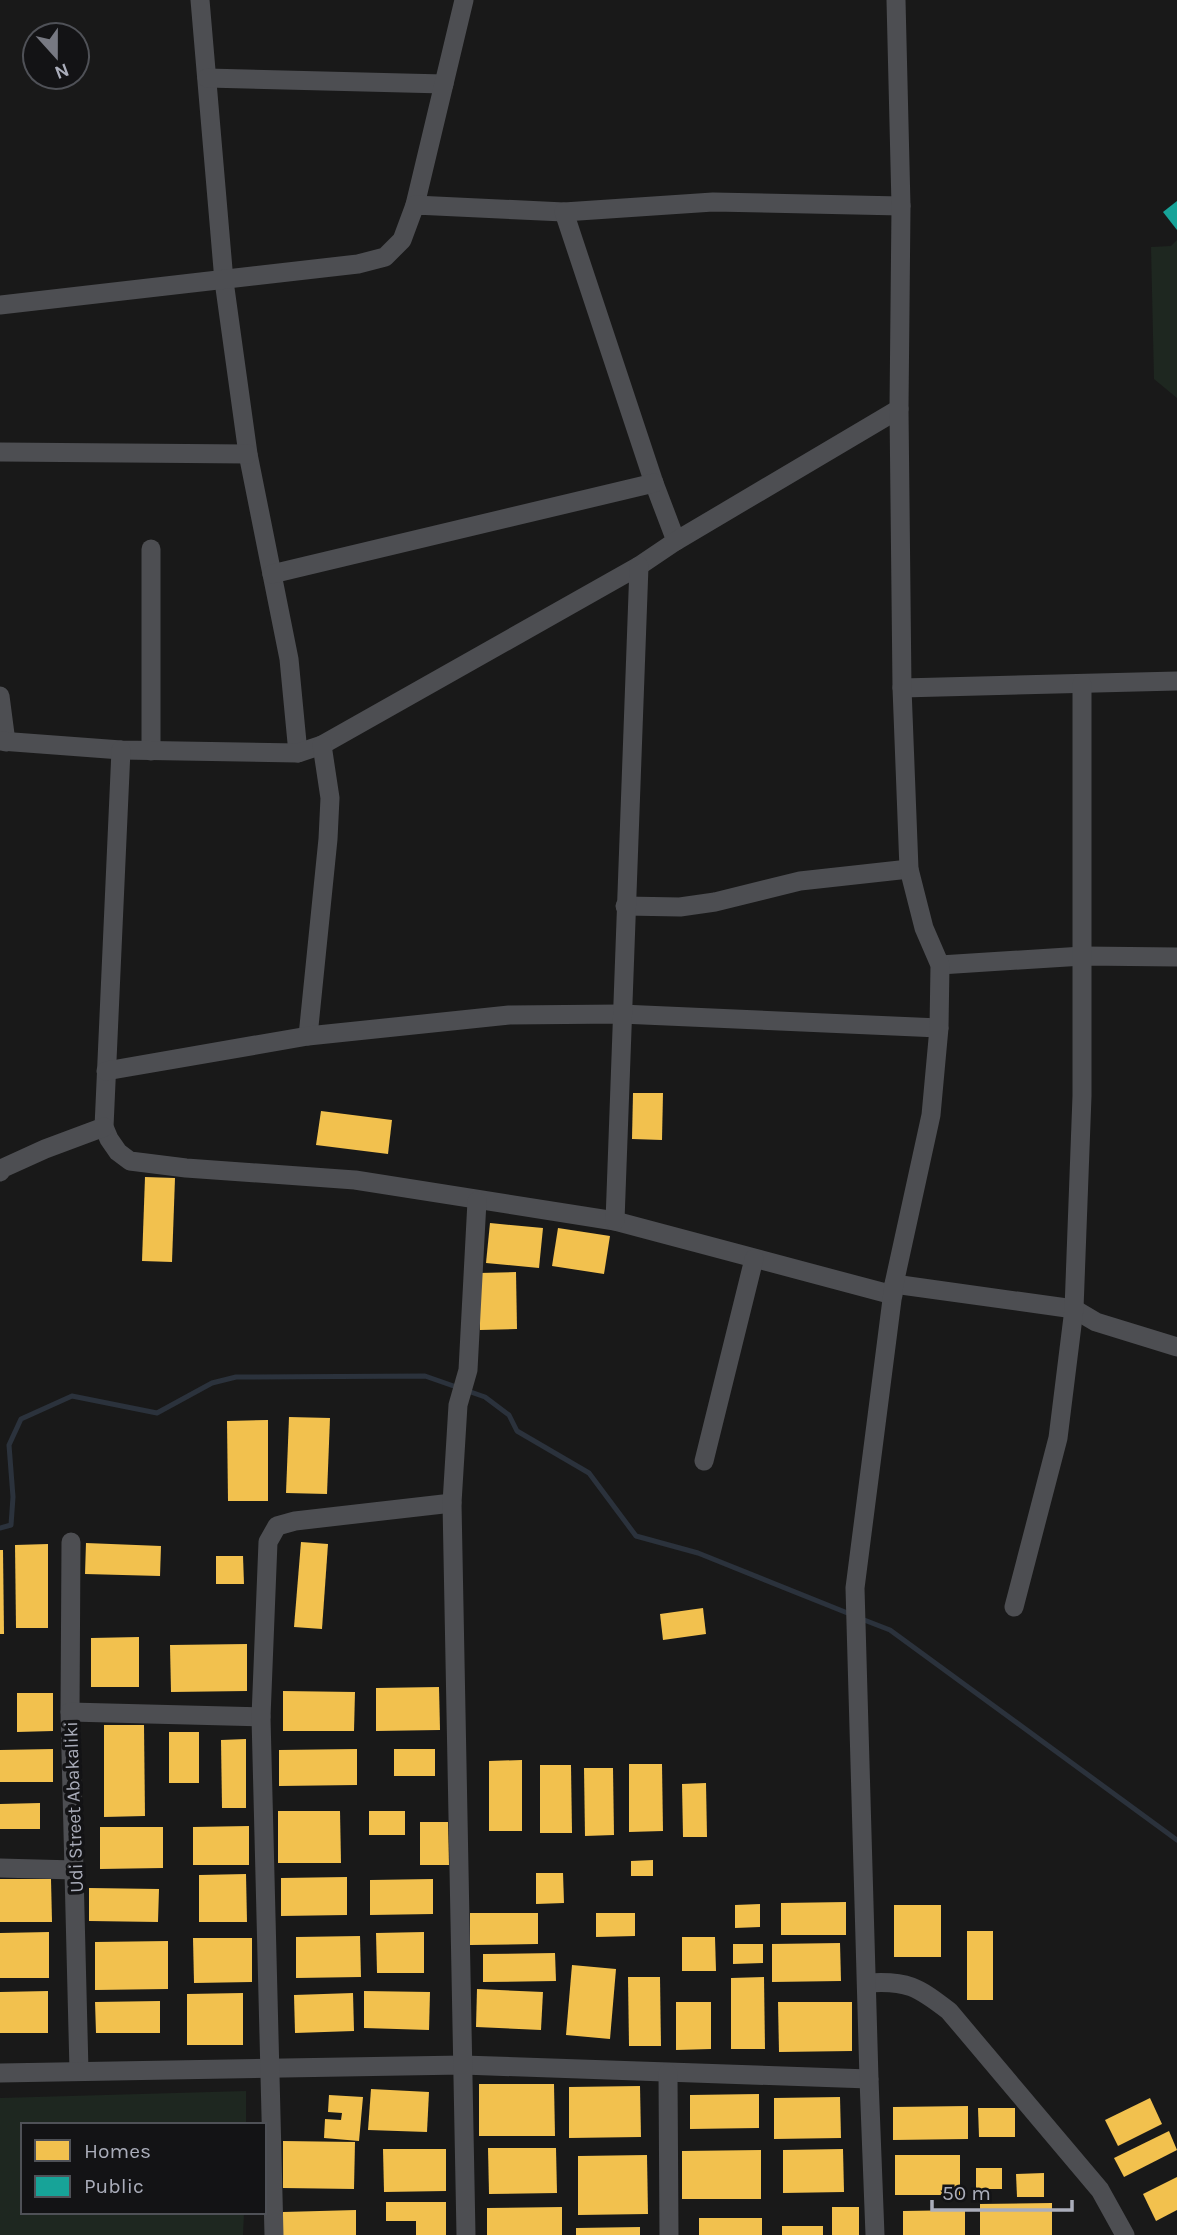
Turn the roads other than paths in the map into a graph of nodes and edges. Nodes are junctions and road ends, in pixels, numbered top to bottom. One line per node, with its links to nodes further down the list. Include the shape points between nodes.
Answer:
1 (200, 0): 4 (street)
2 (464, 0): 5 (street)
3 (896, 0): 7 (street)
4 (206, 78): 5 (street); 9 (street)
5 (444, 84): 6 (street)
6 (415, 205): 8 (street); 9 (street, via 402,240 385,257)
7 (901, 206): 8 (street, via 713,202); 11 (street)
8 (564, 212): 14 (street)
9 (224, 281): 10 (street); 13 (street)
10 (0, 305)
11 (900, 409): 15 (street); 21 (street)
12 (0, 452): 13 (street)
13 (248, 454): 18 (street)
14 (654, 483): 15 (street); 18 (street)
15 (676, 541): 17 (street)
16 (151, 549): 26 (street)
17 (639, 566): 24 (street); 29 (street)
18 (272, 574): 27 (street, via 289,659)
19 (1177, 681): 20 (street)
20 (1082, 684): 21 (street); 30 (street)
21 (902, 688): 28 (street)
22 (0, 696): 23 (street)
23 (3, 742): 25 (street)
24 (322, 745): 27 (street); 35 (street, via 330,798)
25 (121, 750): 26 (street); 36 (street)
26 (151, 751): 27 (street)
27 (298, 753)
28 (909, 869): 29 (street, via 800,881 680,907); 32 (street, via 924,928)
29 (625, 905): 33 (street)
30 (1083, 956): 31 (street); 32 (street); 43 (street)
31 (1177, 957)
32 (940, 965): 34 (street)
33 (621, 1014): 34 (street); 35 (street, via 509,1014); 40 (street)
34 (939, 1028): 42 (street, via 931,1115)
35 (308, 1036): 36 (street)
36 (106, 1071): 37 (street)
37 (104, 1127): 38 (street); 39 (street, via 118,1152 130,1161 355,1180)
38 (0, 1172)
39 (477, 1201): 40 (street); 46 (street, via 468,1370 458,1405)
40 (615, 1221): 41 (street)
41 (754, 1259): 42 (street); 45 (street)
42 (894, 1289): 43 (street); 53 (street, via 855,1588)
43 (1074, 1308): 44 (street, via 1096,1322); 48 (street, via 1058,1438)
44 (1177, 1348)
45 (704, 1461)
46 (452, 1503): 50 (street, via 277,1526 268,1542); 54 (street)
47 (71, 1542): 49 (street, Udi Street Abakaliki)
48 (1014, 1607)
49 (70, 1712): 50 (street); 52 (street, Udi Street Abakaliki)
50 (261, 1717): 55 (street)
51 (0, 1868): 52 (street)
52 (75, 1870): 56 (street, Udi Street Abakaliki)
53 (867, 1983): 59 (street); 64 (street, via 888,1981 921,1989 949,2011 1100,2190)
54 (463, 2066): 55 (street); 58 (street); 61 (street)
55 (270, 2068): 56 (street); 60 (street)
56 (79, 2071): 57 (street)
57 (0, 2073)
58 (668, 2073): 59 (street); 62 (street)
59 (869, 2078): 63 (street)
60 (274, 2235)
61 (466, 2235)
62 (669, 2235)
63 (876, 2235)
64 (1125, 2235)

